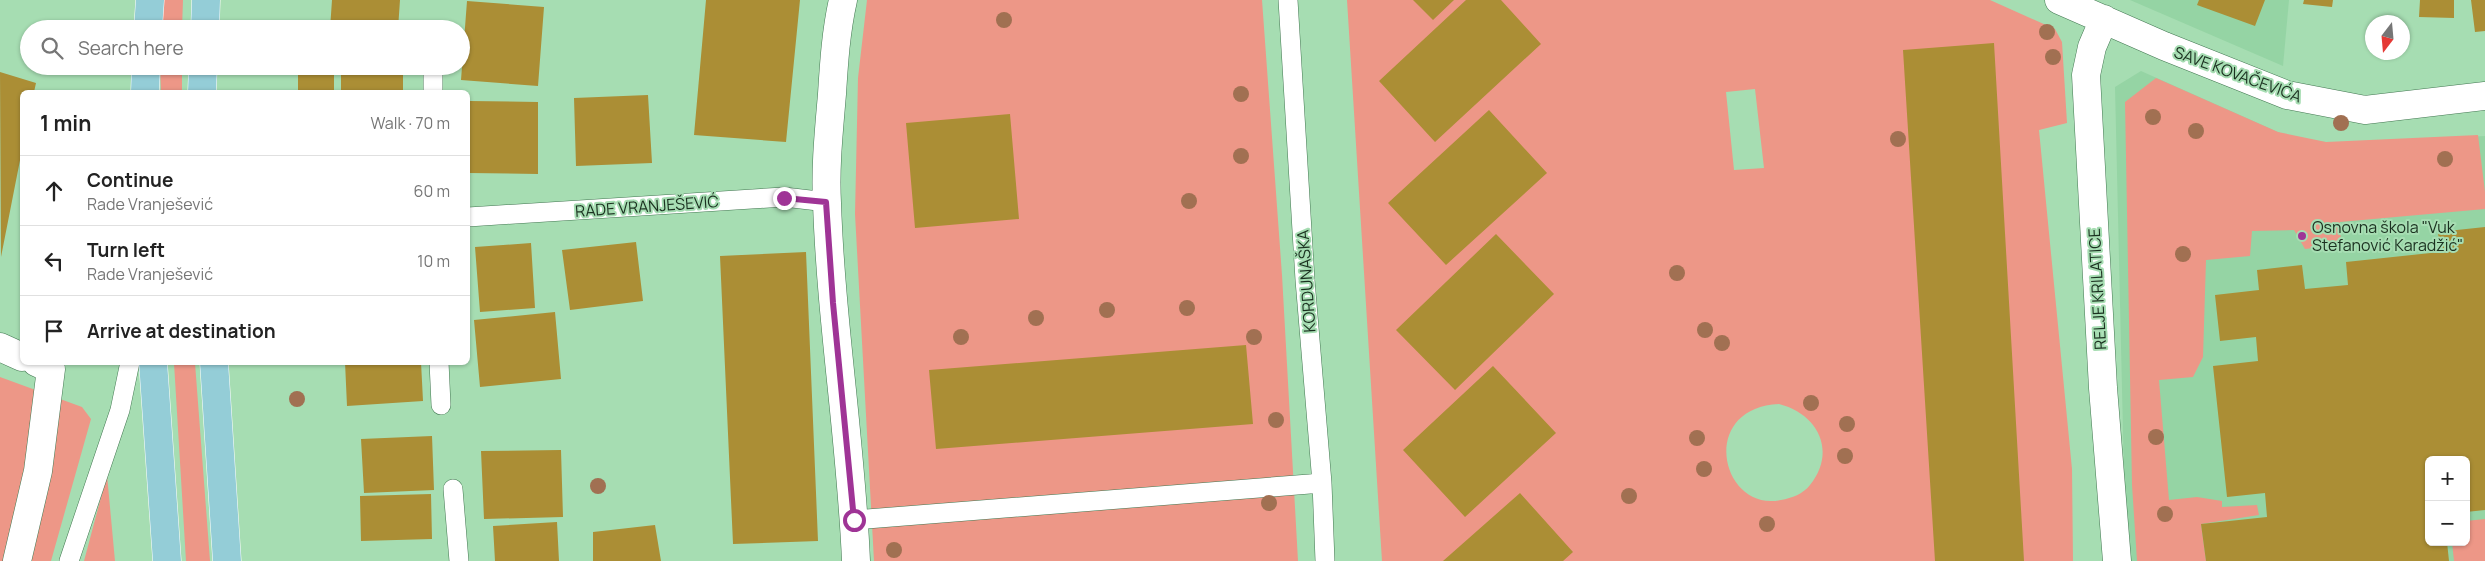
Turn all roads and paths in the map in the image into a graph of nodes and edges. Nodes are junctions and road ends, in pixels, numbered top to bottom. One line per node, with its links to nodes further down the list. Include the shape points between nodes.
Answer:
1 (150, 0): 7 (main road)
2 (206, 0): 8 (main road)
3 (843, 0): 16 (street, via 834,67)
4 (1288, 0): 26 (lane, KORDUNAŠKA, via 1305,280)
5 (2059, 0): 6 (street, SAVE KOVAČEVIĆA)
6 (2104, 19): 15 (street, SAVE KOVAČEVIĆA, via 2287,95 2333,105 2365,110); 36 (street, RELJE KRILATICE, via 2092,47 2086,75 2102,388)
7 (149, 20)
8 (205, 20)
9 (146, 75): 12 (main road)
10 (203, 75): 13 (main road)
11 (433, 75): 14 (lane)
12 (145, 90)
13 (202, 90)
14 (433, 90)
15 (2485, 96)
16 (826, 202): 17 (lane, RADE VRANJEŠEVIĆ, via 784,198); 28 (street)
17 (470, 217)
18 (0, 347): 19 (street)
19 (20, 356)
20 (42, 365): 29 (street, via 52,370 38,471)
21 (129, 365): 30 (lane, via 120,410)
22 (154, 365): 31 (main road)
23 (214, 365): 32 (main road)
24 (439, 365): 25 (lane)
25 (441, 405)
26 (1322, 483): 28 (lane); 35 (lane, KORDUNAŠKA)
27 (453, 489): 33 (lane)
28 (854, 520): 34 (street)
29 (17, 561)
30 (69, 561)
31 (167, 561)
32 (228, 561)
33 (459, 561)
34 (856, 561)
35 (1324, 561)
36 (2117, 561)

